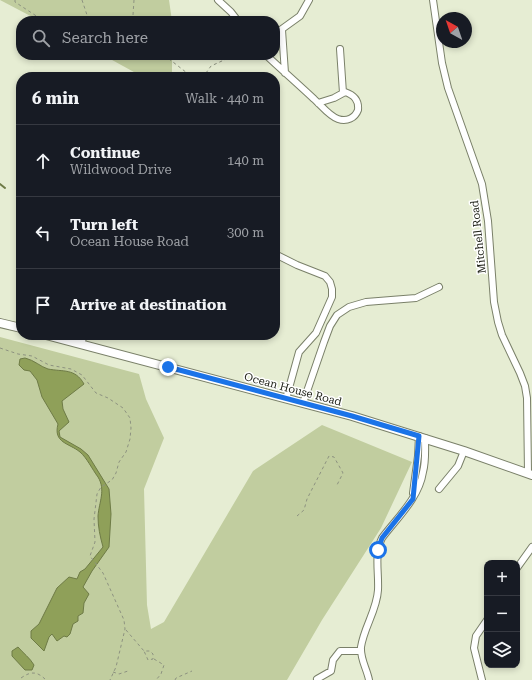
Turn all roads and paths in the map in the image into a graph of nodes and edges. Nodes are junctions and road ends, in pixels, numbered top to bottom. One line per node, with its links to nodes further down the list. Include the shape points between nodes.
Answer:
1 (15, 0): 7 (path)
2 (82, 0): 8 (path)
3 (134, 0): 9 (path)
4 (218, 0): 10 (street)
5 (309, 0): 11 (street, via 300,16)
6 (432, 0): 33 (street, Mitchell Road, via 448,88 485,196 498,322 525,386)
7 (36, 16)
8 (87, 16)
9 (134, 16)
10 (234, 16)
11 (282, 30): 18 (street)
12 (340, 48): 19 (street)
13 (170, 60): 16 (path)
14 (224, 60): 17 (path, via 211,66)
15 (272, 60): 18 (street)
16 (186, 72)
17 (207, 72)
18 (285, 72): 20 (street)
19 (343, 93): 20 (street); 20 (street, via 352,95 358,103 358,110 351,118 338,119)
20 (318, 103)
21 (280, 256): 29 (street, via 325,276 332,289 332,297 316,333 299,352)
22 (439, 287): 30 (street, via 416,298 366,302 349,307 337,315 328,331)
23 (0, 323): 24 (main road)
24 (16, 327)
25 (65, 340): 27 (main road, Ocean House Road)
26 (82, 340): 27 (street)
27 (81, 344): 29 (main road, Ocean House Road)
28 (0, 348): 40 (path, via 32,356 49,365 71,369 82,375 96,393 123,408 130,418 130,439 126,452 112,480 101,487 97,494 95,542 90,556 103,573 119,606)
29 (286, 399): 30 (main road, Ocean House Road)
30 (303, 403): 31 (main road, Ocean House Road)
31 (422, 437): 32 (main road, Ocean House Road); 42 (street, via 413,499 382,538 378,550 378,591)
32 (464, 451): 33 (main road, Ocean House Road); 35 (street, via 458,466)
33 (530, 474)
34 (337, 485): 36 (path, via 343,473 334,457 329,456 304,510)
35 (439, 489)
36 (297, 516)
37 (532, 547): 38 (street)
38 (520, 564)
39 (484, 624): 54 (street, via 476,636 474,648)
40 (125, 629): 41 (path); 46 (path)
41 (144, 651): 43 (path, via 148,660); 43 (path, via 150,651)
42 (362, 651): 48 (street, via 340,651 333,660 332,672); 53 (street)
43 (153, 659): 51 (path, via 164,665)
44 (128, 671): 46 (path, via 119,674)
45 (192, 671): 52 (path)
46 (113, 672): 50 (path)
47 (21, 678): 49 (path, via 34,672)
48 (317, 679)
49 (46, 680)
50 (110, 680)
51 (156, 680)
52 (175, 680)
53 (369, 680)
54 (482, 680)

